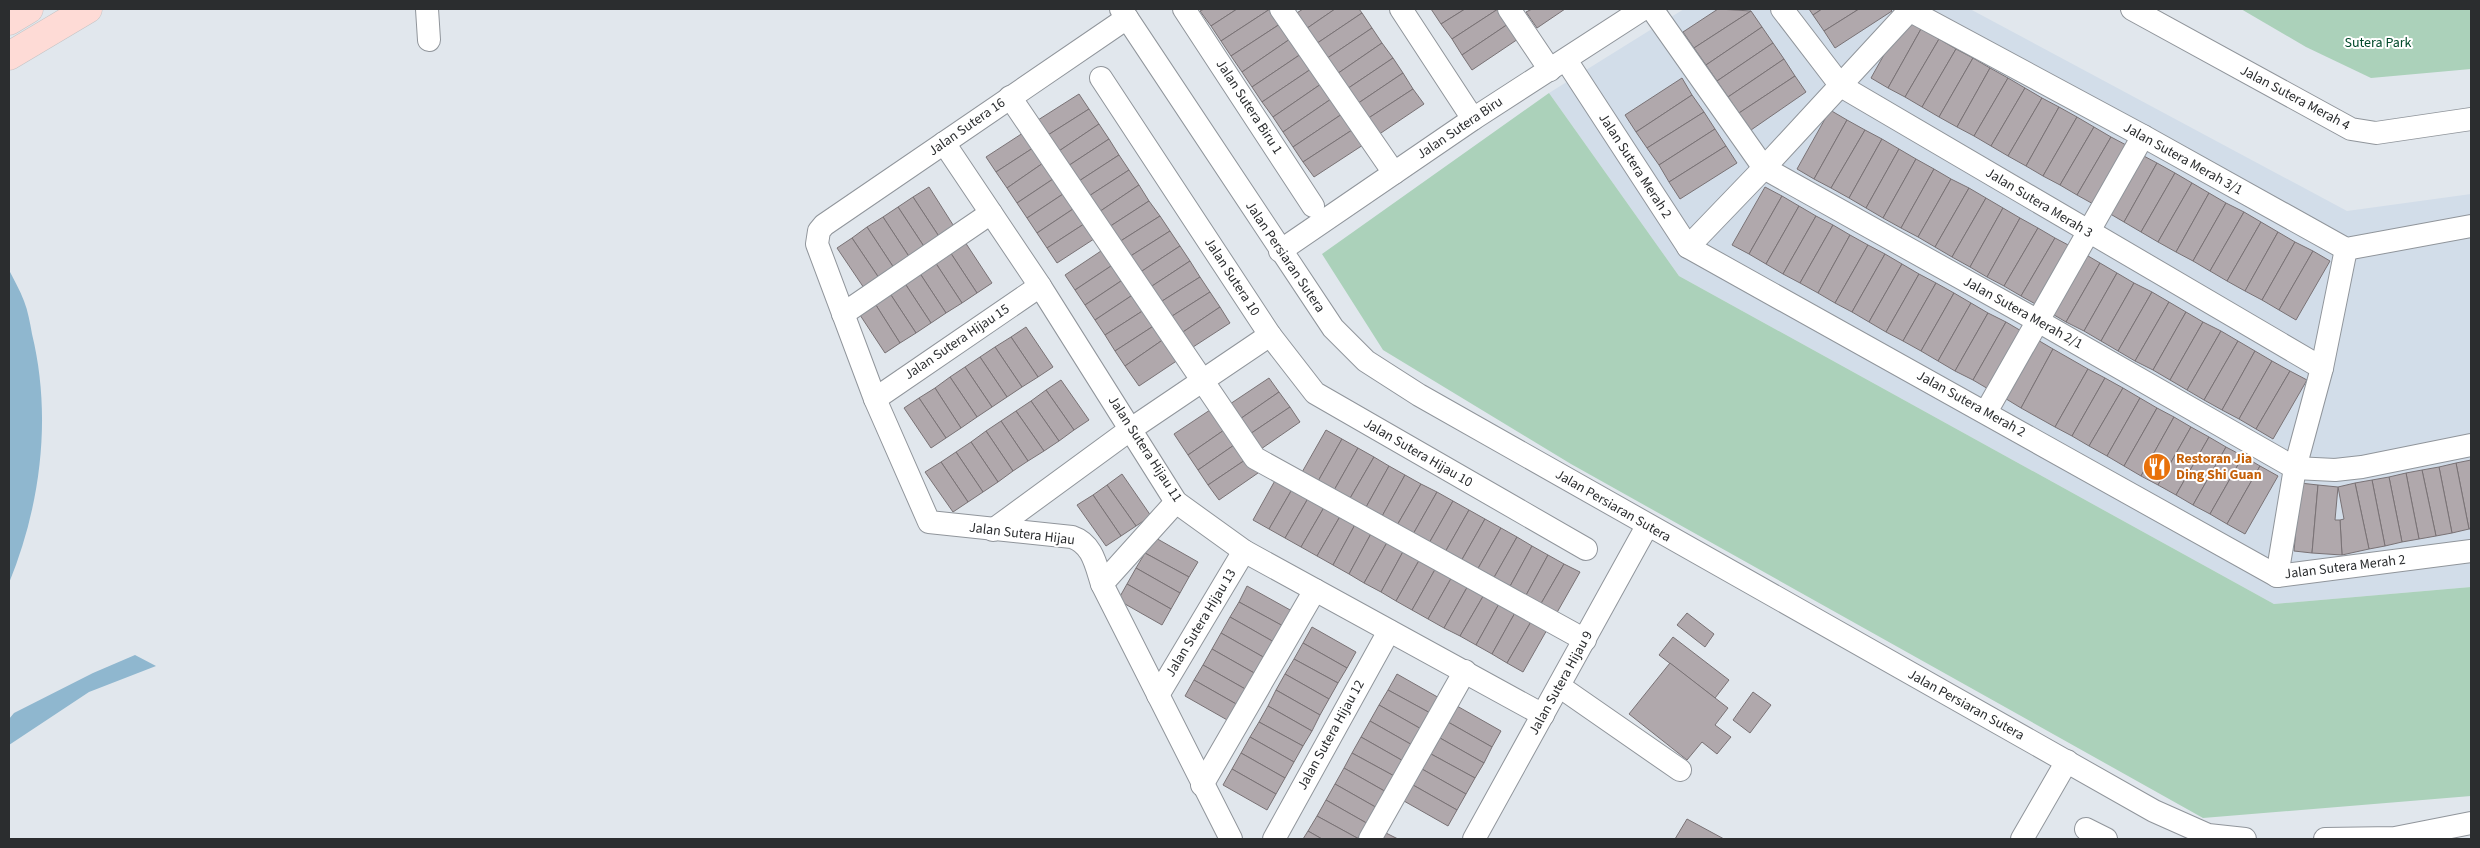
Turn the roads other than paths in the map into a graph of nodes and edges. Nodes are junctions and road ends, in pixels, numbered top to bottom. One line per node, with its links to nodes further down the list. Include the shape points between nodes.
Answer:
1 (29, 9): 14 (main road)
2 (88, 9): 16 (main road)
3 (427, 9): 15 (street)
4 (1184, 9): 27 (street, Jalan Sutera Biru 1)
5 (1281, 9): 26 (street)
6 (1401, 9): 21 (street)
7 (1509, 9): 17 (street, Jalan Sutera Merah 2)
8 (1643, 9): 17 (street, Jalan Sutera Biru)
9 (1652, 9): 25 (street, Jalan Sutera Merah 2/1)
10 (1782, 9): 19 (street, Jalan Sutera Merah 3)
11 (2132, 9): 22 (street, Jalan Sutera Merah 4, via 2351,129 2376,133)
12 (1908, 10): 19 (street); 23 (street, Jalan Sutera Merah 3/1)
13 (1124, 14): 20 (street, Jalan Sutera 16); 34 (street, Jalan Persiaran Sutera)
14 (9, 21)
15 (429, 40)
16 (9, 56)
17 (1558, 65): 21 (street, Jalan Sutera Biru); 32 (street, Jalan Sutera Merah 2)
18 (1101, 78): 38 (street, Jalan Sutera 10)
19 (1841, 86): 25 (street); 30 (street, Jalan Sutera Merah 3)
20 (1010, 97): 24 (street, Jalan Sutera 16); 40 (street)
21 (1473, 119): 26 (street, Jalan Sutera Biru)
22 (2471, 119)
23 (2142, 136): 30 (street); 33 (street, Jalan Sutera Merah 3/1)
24 (944, 144): 28 (street, Jalan Sutera Hijau 11); 31 (street, Jalan Sutera 16, via 824,225 818,231)
25 (1764, 168): 32 (street); 37 (street, Jalan Sutera Merah 2/1)
26 (1394, 173): 34 (street, Jalan Sutera Biru)
27 (1313, 206)
28 (991, 214): 35 (street, Jalan Sutera Hijau 11); 36 (street)
29 (2471, 226): 33 (street)
30 (2088, 232): 37 (street); 39 (street, Jalan Sutera Merah 3)
31 (817, 244): 36 (street, Jalan Sutera Hijau)
32 (1688, 247): 42 (street, Jalan Sutera Merah 2)
33 (2346, 250): 39 (street)
34 (1280, 251): 47 (street, Jalan Persiaran Sutera, via 1333,328 1366,362 1419,396)
35 (1040, 286): 41 (street, Jalan Sutera Hijau 15); 43 (street, Jalan Sutera Hijau 11)
36 (843, 314): 41 (street, Jalan Sutera Hijau)
37 (2038, 321): 42 (street); 45 (street, Jalan Sutera Merah 2/1)
38 (1270, 335): 40 (street); 49 (street, Jalan Sutera Hijau 10, via 1315,393)
39 (2322, 368): 45 (street)
40 (1202, 380): 43 (street); 56 (street, via 1255,458)
41 (875, 399): 48 (street, Jalan Sutera Hijau, via 929,522)
42 (1986, 412): 52 (street, Jalan Sutera Merah 2)
43 (1131, 428): 46 (street, Jalan Sutera Hijau 11); 48 (street)
44 (2471, 445): 45 (street, Jalan Sutera Merah 2/1, via 2362,467 2335,470)
45 (2295, 468): 52 (street)
46 (1176, 502): 50 (street, Jalan Sutera Hijau 11); 53 (street)
47 (1647, 526): 56 (street, Jalan Sutera Hijau 9); 61 (street, Jalan Persiaran Sutera)
48 (993, 530): 53 (street, Jalan Sutera Hijau, via 1080,540 1091,551)
49 (1586, 548)
50 (1244, 551): 54 (street, Jalan Sutera Hijau 11); 59 (street, Jalan Sutera Hijau 13)
51 (2471, 551): 52 (street, Jalan Sutera Merah 2)
52 (2277, 576)
53 (1102, 584): 59 (street, Jalan Sutera Hijau)
54 (1315, 590): 55 (street, Jalan Sutera Hijau 11); 63 (street)
55 (1389, 631): 57 (street, Jalan Sutera Hijau 11); 67 (street, Jalan Sutera Hijau 12)
56 (1584, 640): 58 (street, Jalan Sutera Hijau 9)
57 (1465, 671): 60 (street, Jalan Sutera Hijau 11); 68 (street)
58 (1559, 686): 60 (street, Jalan Sutera Hijau 9); 62 (street)
59 (1158, 695): 63 (street, Jalan Sutera Hijau)
60 (1543, 716): 69 (street, Jalan Sutera Hijau 9)
61 (2067, 761): 70 (street); 72 (street, Jalan Persiaran Sutera, via 2154,811 2208,836)
62 (1680, 770)
63 (1202, 785): 66 (street, Jalan Sutera Hijau)
64 (2471, 823): 73 (street, via 2395,838)
65 (2086, 829): 71 (street)
66 (1232, 839)
67 (1274, 839)
68 (1370, 839)
69 (1474, 839)
70 (2022, 839)
71 (2106, 839)
72 (2245, 839)
73 (2325, 839)

